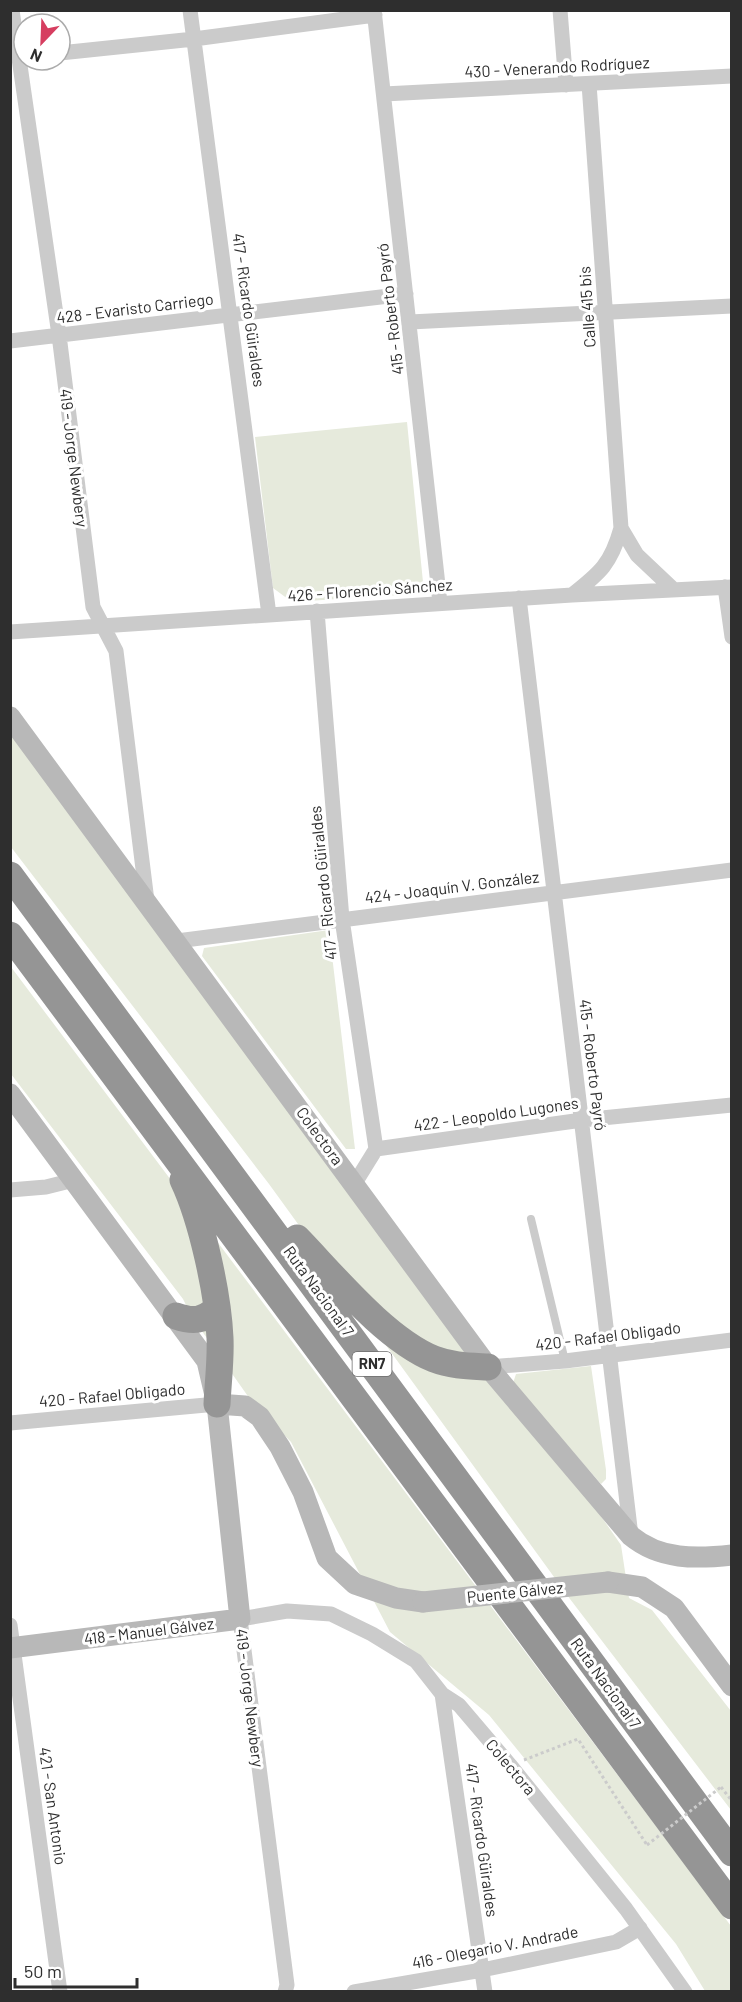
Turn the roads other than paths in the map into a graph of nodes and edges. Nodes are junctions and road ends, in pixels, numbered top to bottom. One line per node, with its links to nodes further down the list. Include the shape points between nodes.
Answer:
1 (190, 10): 4 (street, 417 - Ricardo Güiraldes)
2 (560, 10): 9 (street)
3 (375, 13): 4 (street); 10 (street, 415 - Roberto Payró)
4 (194, 39): 5 (street); 14 (street, 417 - Ricardo Güiraldes)
5 (72, 52)
6 (20, 72): 16 (street, 419 - Jorge Newbery)
7 (732, 76): 8 (street, 430 - Venerando Rodríguez)
8 (589, 84): 9 (street, 430 - Venerando Rodríguez); 13 (street, Calle 415 bis)
9 (567, 85): 10 (street, 430 - Venerando Rodríguez)
10 (384, 94): 11 (street, 415 - Roberto Payró)
11 (406, 294): 14 (street, 428 - Evaristo Carriego); 15 (street, 415 - Roberto Payró)
12 (732, 306): 13 (street)
13 (605, 312): 15 (street); 18 (street, Calle 415 bis)
14 (232, 314): 16 (street, 428 - Evaristo Carriego); 25 (street, 417 - Ricardo Güiraldes)
15 (410, 322): 23 (street, 415 - Roberto Payró)
16 (59, 335): 17 (street, 428 - Evaristo Carriego); 26 (street, 419 - Jorge Newbery, via 93,607)
17 (10, 340)
18 (621, 528): 20 (street, Calle 415 bis, via 637,555); 21 (street, Calle 415 bis, via 615,551 605,566)
19 (728, 587): 20 (street, 426 - Florencio Sánchez); 28 (street)
20 (673, 589): 21 (street, 426 - Florencio Sánchez)
21 (572, 595): 22 (street, 426 - Florencio Sánchez)
22 (519, 598): 23 (street, 426 - Florencio Sánchez); 32 (street, 415 - Roberto Payró)
23 (440, 603): 24 (street, 426 - Florencio Sánchez)
24 (317, 611): 25 (street, 426 - Florencio Sánchez); 34 (street, 417 - Ricardo Güiraldes)
25 (270, 615): 26 (street, 426 - Florencio Sánchez)
26 (104, 628): 27 (street, 426 - Florencio Sánchez); 33 (street, 419 - Jorge Newbery, via 116,651)
27 (10, 632)
28 (732, 637)
29 (10, 717): 33 (street, Colectora)
30 (732, 870): 32 (street, 424 - Joaquín V. González)
31 (10, 875): 42 (highway, Ruta Nacional 7 / RN7)
32 (553, 892): 34 (street, 424 - Joaquín V. González); 39 (street, 415 - Roberto Payró)
33 (147, 901): 36 (street, Colectora)
34 (342, 919): 36 (street, 424 - Joaquín V. González); 41 (street, 417 - Ricardo Güiraldes)
35 (10, 935): 40 (highway, Ruta Nacional 7 / RN7)
36 (177, 941): 44 (street, Colectora)
37 (10, 1094): 43 (street)
38 (732, 1105): 39 (street, 422 - Leopoldo Lugones)
39 (582, 1120): 41 (street, 422 - Leopoldo Lugones); 50 (street, 415 - Roberto Payró)
40 (156, 1129): 47 (highway, via 184,1183 196,1217); 64 (highway, Ruta Nacional 7 / RN7)
41 (376, 1149): 44 (street)
42 (216, 1151): 52 (highway, via 392,1333 434,1359); 63 (highway, Ruta Nacional 7 / RN7)
43 (74, 1180): 45 (street); 48 (street)
44 (355, 1183): 52 (street, Colectora)
45 (10, 1190)
46 (531, 1219): 51 (lane)
47 (216, 1308): 48 (highway, via 200,1320); 53 (highway, via 220,1338)
48 (176, 1316): 53 (street, via 207,1361)
49 (732, 1340): 50 (street, 420 - Rafael Obligado)
50 (611, 1355): 51 (street, 420 - Rafael Obligado); 55 (street, 415 - Roberto Payró)
51 (565, 1361): 52 (street, 420 - Rafael Obligado)
52 (488, 1367): 55 (street, Colectora)
53 (217, 1404): 54 (street, 420 - Rafael Obligado); 58 (street, 419 - Jorge Newbery); 61 (street, Puente Gálvez, bridge, via 245,1406 260,1417 303,1492 327,1558 355,1584 396,1598 423,1602 608,1582 642,1587 674,1608)
54 (10, 1423)
55 (637, 1540): 56 (street, via 662,1552 689,1558)
56 (732, 1555)
57 (287, 1611): 58 (street, 418 - Manuel Gálvez); 62 (street, Colectora, via 331,1614 372,1634 416,1661)
58 (240, 1620): 60 (street, 418 - Manuel Gálvez); 68 (street, 419 - Jorge Newbery)
59 (10, 1625): 60 (street, 421 - San Antonio)
60 (12, 1648): 67 (street, 421 - San Antonio)
61 (732, 1686)
62 (442, 1694): 65 (street, Colectora, via 459,1705 510,1765); 66 (street, 417 - Ricardo Güiraldes)
63 (732, 1853)
64 (732, 1906)
65 (640, 1928): 66 (street, 416 - Olegario V. Andrade, via 616,1942); 71 (street, Colectora)
66 (482, 1970): 69 (street, 416 - Olegario V. Andrade); 70 (street, 417 - Ricardo Güiraldes)
67 (60, 1992)
68 (285, 1992)
69 (354, 1992)
70 (485, 1992)
71 (686, 1992)

